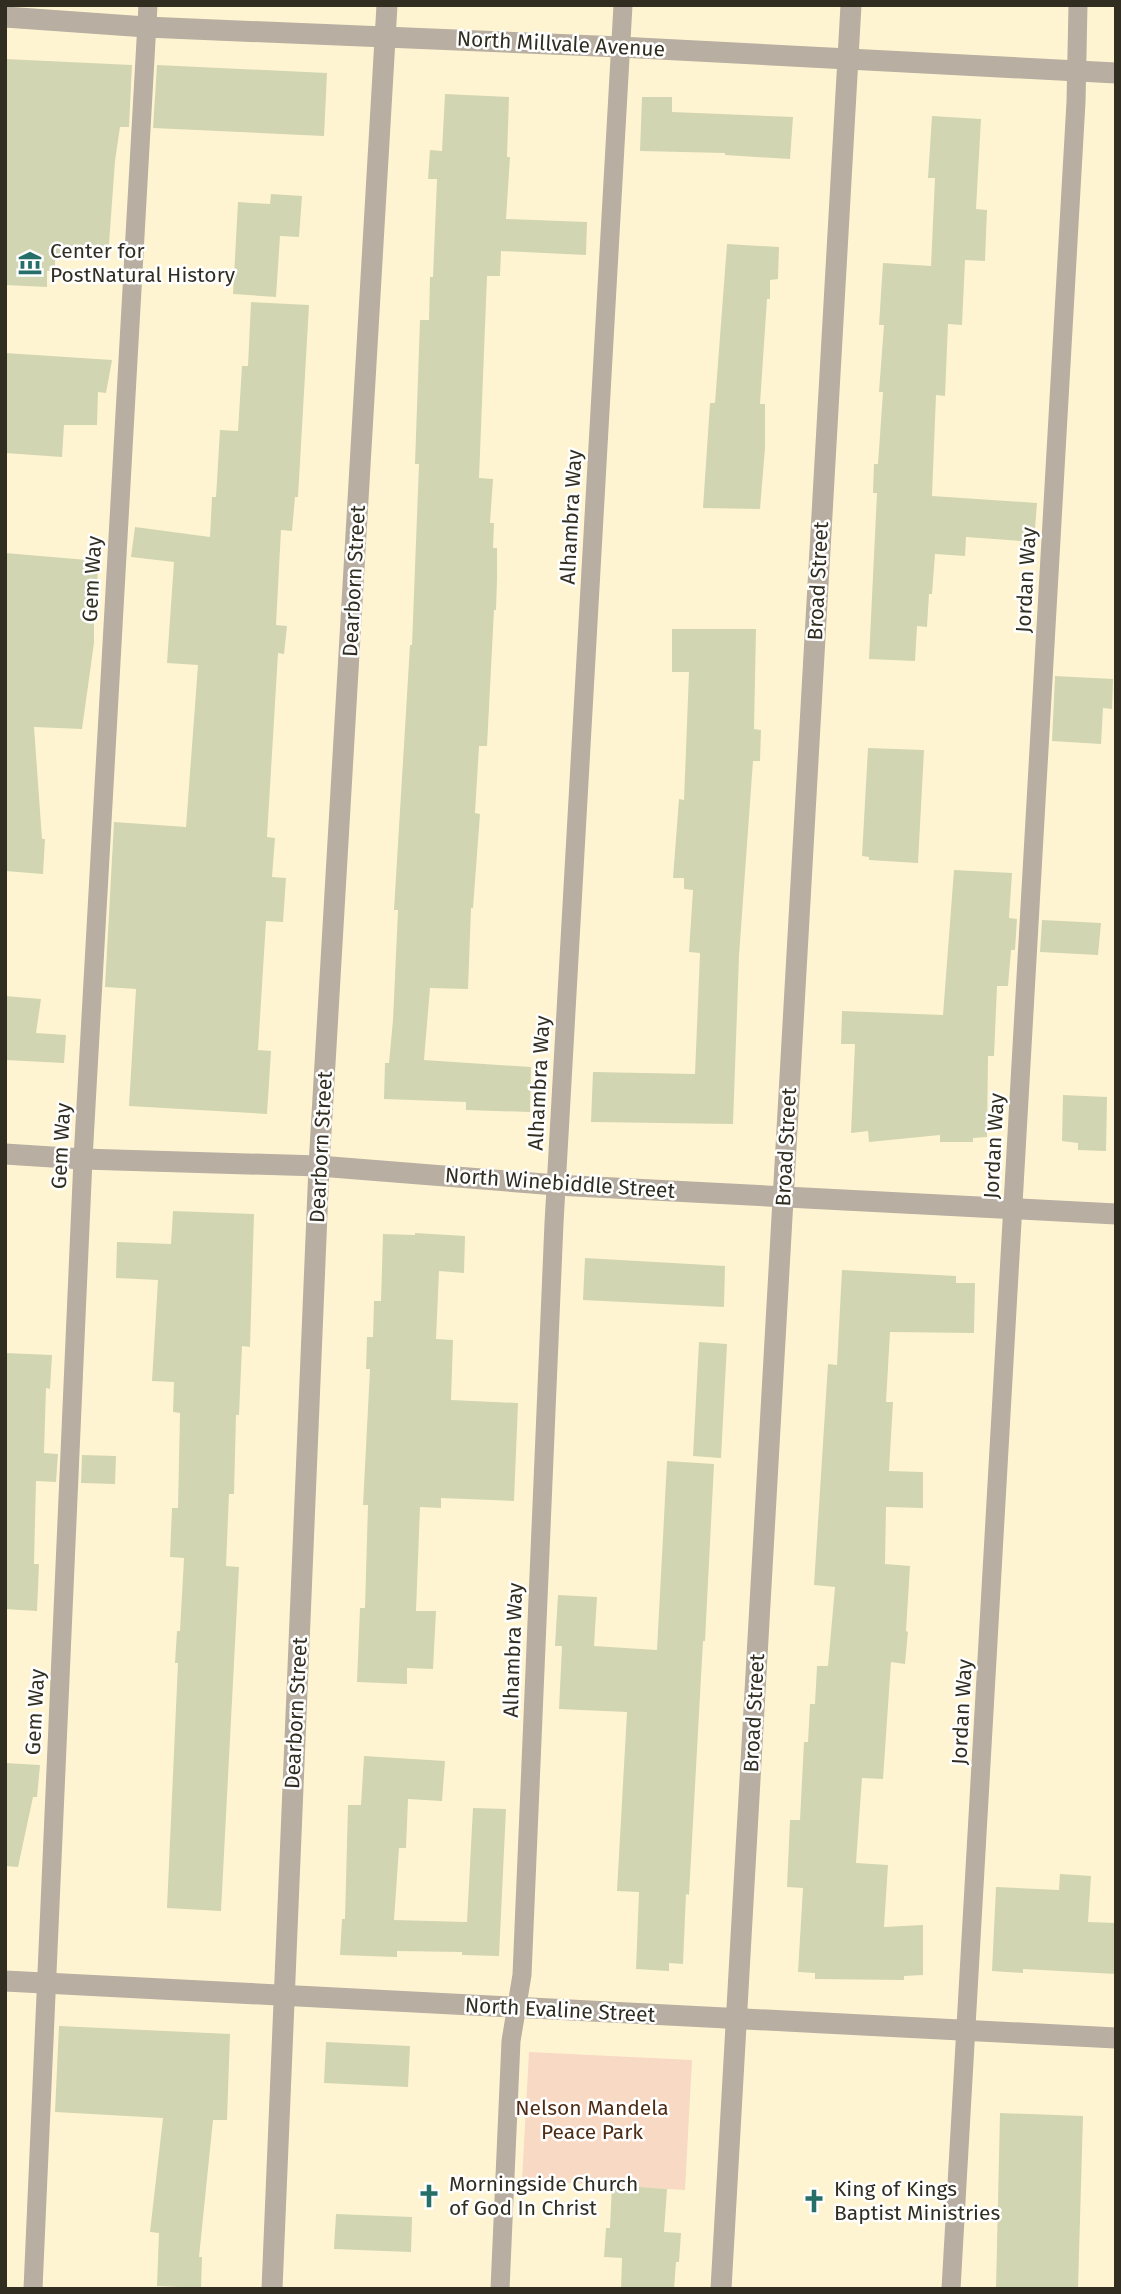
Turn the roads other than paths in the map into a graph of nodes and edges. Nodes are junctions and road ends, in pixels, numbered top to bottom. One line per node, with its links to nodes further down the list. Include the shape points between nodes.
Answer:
1 (148, 5): 7 (lane, Gem Way)
2 (387, 5): 8 (street, Dearborn Street)
3 (623, 5): 9 (lane, Alhambra Way)
4 (851, 5): 10 (street, Broad Street)
5 (1078, 5): 11 (lane, Jordan Way)
6 (5, 17): 7 (street, North Millvale Avenue)
7 (146, 27): 8 (street, North Millvale Avenue); 14 (lane, Gem Way)
8 (385, 37): 9 (street, North Millvale Avenue); 15 (street, Dearborn Street)
9 (620, 47): 10 (street, North Millvale Avenue); 16 (lane, Alhambra Way)
10 (848, 59): 11 (street, North Millvale Avenue); 17 (street, Broad Street)
11 (1077, 72): 12 (street, North Millvale Avenue); 18 (lane, Jordan Way)
12 (1116, 74)
13 (5, 1154): 14 (street, North Winebiddle Street)
14 (83, 1159): 15 (street, North Winebiddle Street); 21 (lane, Gem Way)
15 (319, 1166): 16 (street, North Winebiddle Street); 22 (street, Dearborn Street)
16 (556, 1185): 17 (street, North Winebiddle Street); 23 (lane, Alhambra Way)
17 (783, 1195): 18 (street, North Winebiddle Street); 24 (street, Broad Street)
18 (1013, 1208): 19 (street, North Winebiddle Street); 25 (lane, Jordan Way)
19 (1116, 1214)
20 (5, 1982): 21 (street, North Evaline Street)
21 (46, 1983): 22 (street, North Evaline Street); 27 (lane, Gem Way)
22 (283, 1995): 23 (street, North Evaline Street); 28 (street, Dearborn Street)
23 (517, 2009): 24 (street, North Evaline Street); 29 (lane, Alhambra Way)
24 (737, 2018): 25 (street, North Evaline Street); 30 (street, Broad Street)
25 (966, 2030): 26 (street, North Evaline Street); 31 (lane, Jordan Way)
26 (1116, 2038)
27 (33, 2289)
28 (272, 2289)
29 (500, 2289)
30 (722, 2289)
31 (951, 2289)

